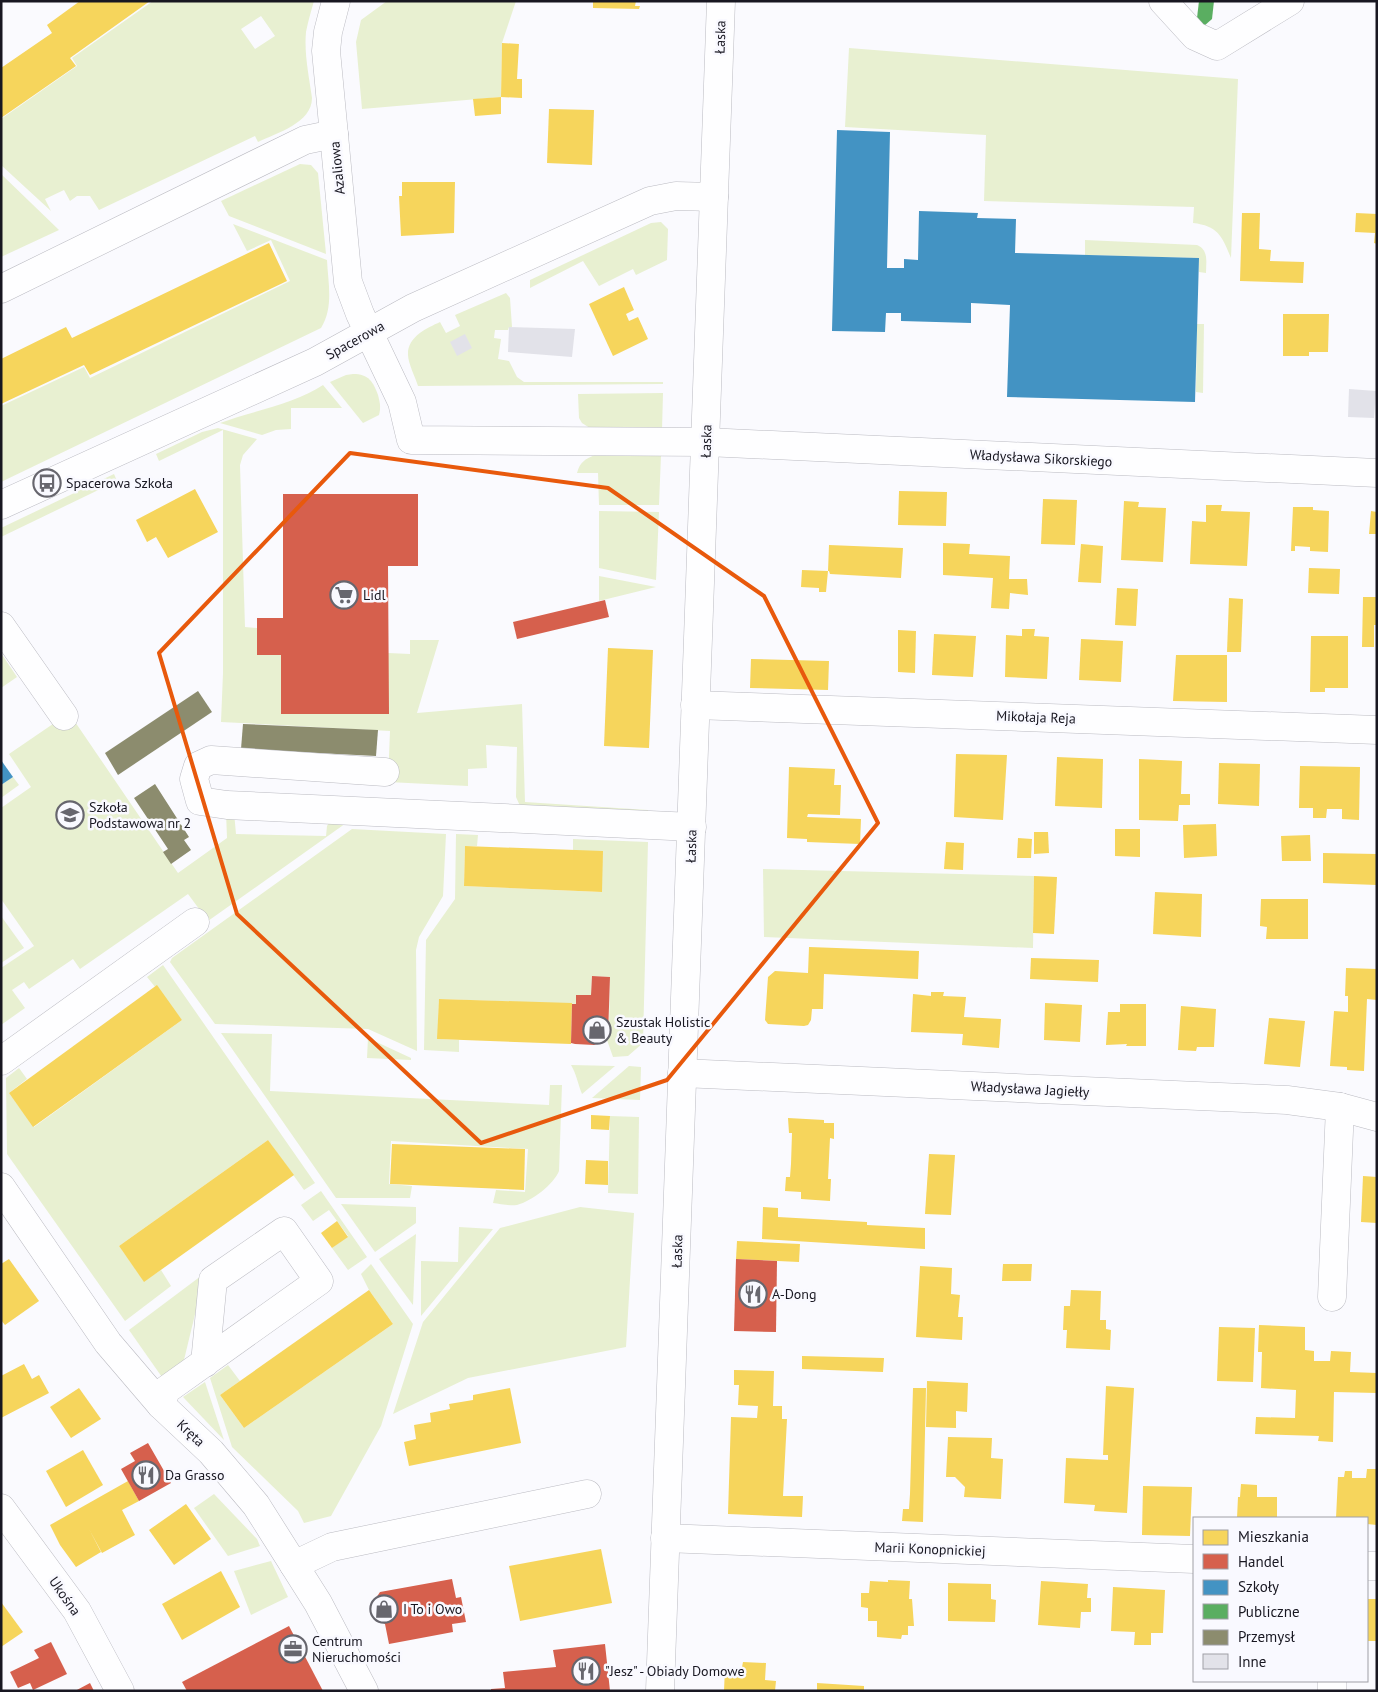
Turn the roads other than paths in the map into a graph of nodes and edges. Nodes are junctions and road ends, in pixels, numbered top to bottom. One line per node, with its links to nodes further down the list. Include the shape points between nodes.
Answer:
1 (336, 1): 5 (street, Azaliowa, via 326,51)
2 (722, 1): 6 (street, Łaska)
3 (1163, 1): 4 (street, via 1195,36 1216,46)
4 (1290, 1)
5 (334, 134): 7 (street, via 305,140); 8 (street, Azaliowa, via 348,282)
6 (714, 197): 8 (street, Spacerowa, via 676,196 650,201 413,308); 9 (street, Łaska)
7 (1, 289)
8 (369, 332): 9 (street, Azaliowa, via 402,402 411,440); 11 (street, Spacerowa, via 315,362)
9 (706, 442): 10 (street, Władysława Sikorskiego); 13 (street, Łaska)
10 (1377, 473)
11 (1, 505)
12 (1, 626): 14 (street)
13 (695, 705): 15 (street, Mikołaja Reja); 17 (street, Łaska)
14 (64, 716)
15 (1377, 730)
16 (385, 772): 17 (street, via 211,760 198,766 194,779 200,801 227,806)
17 (692, 827): 20 (street, Łaska)
18 (195, 922): 19 (street)
19 (1, 1062)
20 (682, 1073): 21 (street, Władysława Jagiełły, via 1287,1100); 30 (street, Łaska)
21 (1340, 1107): 22 (street, Władysława Jagiełły); 25 (street)
22 (1377, 1117)
23 (1, 1187): 24 (street, Kręta)
24 (11, 1222): 27 (street, Kręta)
25 (1332, 1297)
26 (205, 1362): 26 (street, via 319,1281 284,1231 213,1280); 27 (street, via 166,1390)
27 (161, 1405): 32 (street, Kręta, via 211,1452 256,1505)
28 (587, 1494): 32 (street, via 332,1547)
29 (1, 1508): 33 (street, Ukośna, via 77,1611)
30 (665, 1538): 31 (street, Marii Konopnickiej); 35 (street, Łaska)
31 (1193, 1559)
32 (294, 1566): 34 (street, Kręta, via 318,1603)
33 (120, 1691)
34 (364, 1691)
35 (660, 1691)

